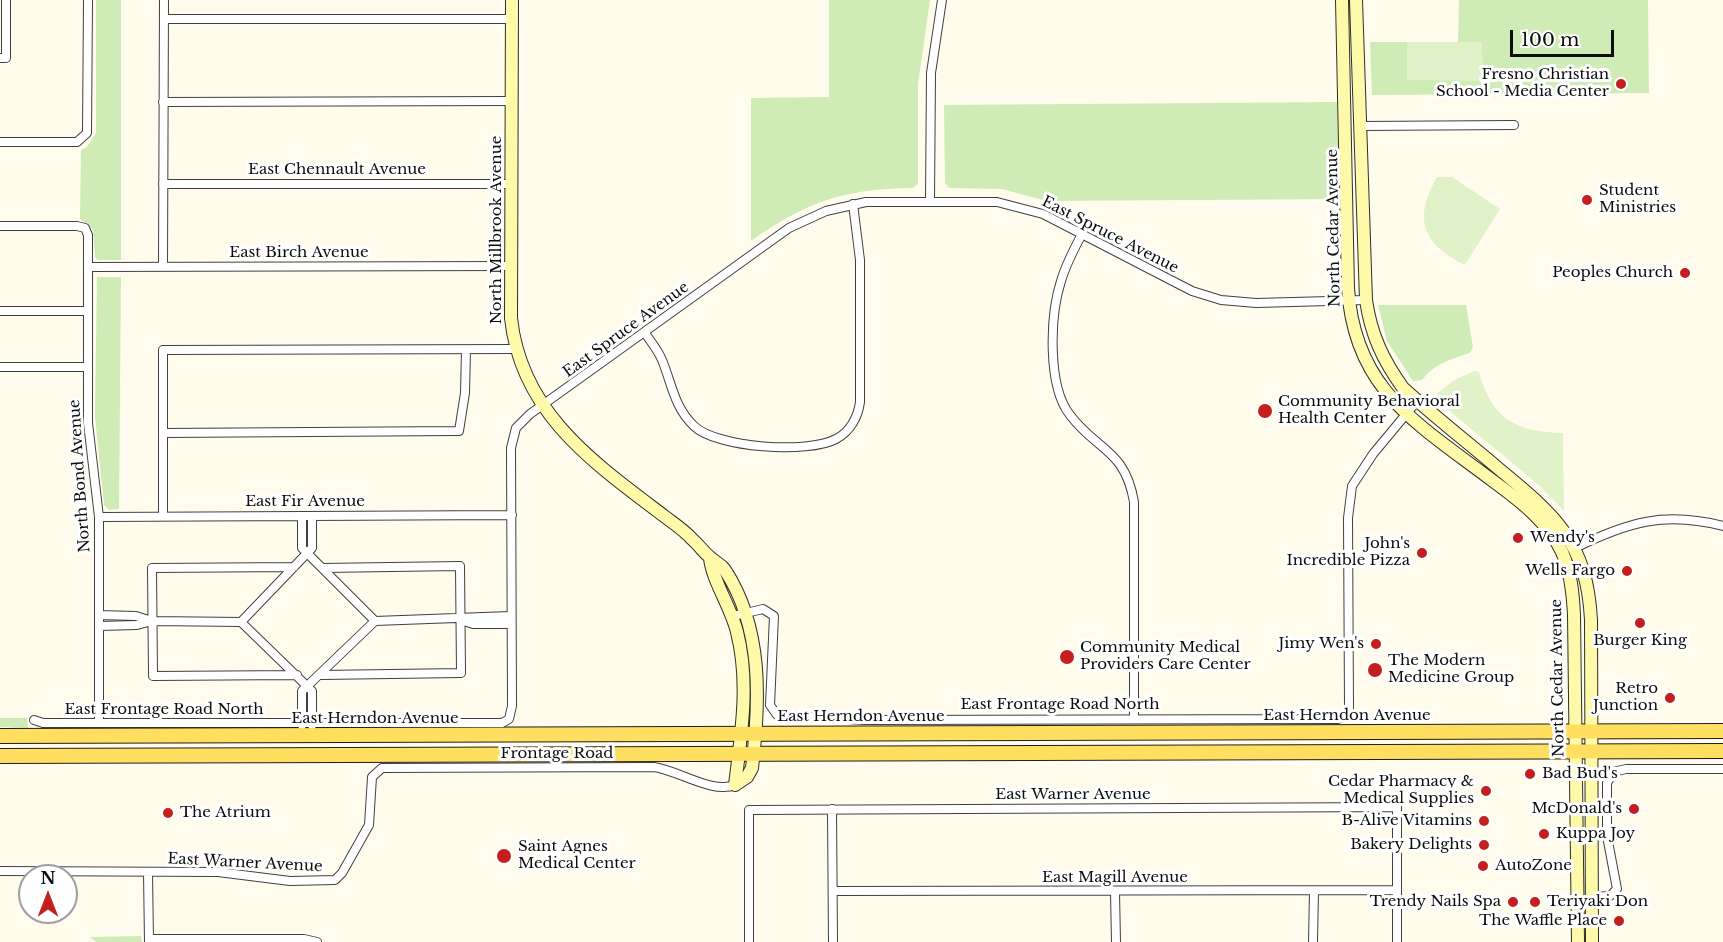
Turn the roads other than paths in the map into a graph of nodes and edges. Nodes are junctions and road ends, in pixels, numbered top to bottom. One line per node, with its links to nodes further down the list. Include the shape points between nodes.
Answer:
1 (6, 0): 10 (street)
2 (88, 0): 16 (street, via 89,128 84,138 77,142)
3 (164, 0): 8 (street)
4 (512, 0): 9 (main road, North Millbrook Avenue)
5 (942, 0): 19 (street, via 930,83)
6 (1342, 0): 11 (main road, North Cedar Avenue)
7 (1356, 0): 15 (main road, North Cedar Avenue)
8 (164, 19): 9 (street); 13 (street)
9 (512, 19): 12 (main road, North Millbrook Avenue)
10 (3, 58)
11 (1345, 66): 15 (main road, via 1352,74 1354,117); 27 (main road, North Cedar Avenue)
12 (511, 101): 13 (street); 18 (main road, North Millbrook Avenue)
13 (164, 102): 17 (street)
14 (1514, 125): 15 (street)
15 (1360, 126): 26 (main road, North Cedar Avenue)
16 (0, 142)
17 (163, 184): 18 (street, East Chennault Avenue); 25 (street)
18 (511, 184): 23 (main road, North Millbrook Avenue)
19 (930, 200): 20 (street, East Spruce Avenue); 22 (street, East Spruce Avenue, via 1015,205)
20 (853, 204): 30 (street, East Spruce Avenue, via 789,228); 30 (street, via 860,260 860,402 854,422 837,439 814,445 747,445 707,435 679,408 659,354)
21 (0, 226): 24 (street, North Bond Avenue, via 85,228)
22 (1082, 234): 27 (street, East Spruce Avenue, via 1191,291 1221,300); 63 (street, via 1056,301 1055,380 1070,416 1114,456 1131,486)
23 (511, 266): 25 (street, East Birch Avenue); 31 (main road, North Millbrook Avenue, via 511,318)
24 (88, 267): 25 (street, East Birch Avenue); 29 (street, North Bond Avenue)
25 (164, 267)
26 (1366, 300): 27 (street, East Spruce Avenue); 35 (main road, North Cedar Avenue, via 1380,352 1403,388)
27 (1349, 301): 37 (main road, North Cedar Avenue, via 1352,326 1364,360 1380,386)
28 (0, 310): 29 (street)
29 (87, 311): 34 (street, North Bond Avenue)
30 (645, 333): 36 (street, East Spruce Avenue)
31 (516, 349): 32 (street); 36 (main road, North Millbrook Avenue, via 527,381)
32 (466, 350): 38 (street, via 459,431); 38 (street, via 163,350)
33 (0, 367): 34 (street)
34 (87, 367): 44 (street, North Bond Avenue, via 88,434)
35 (1417, 401): 37 (street); 46 (main road, North Cedar Avenue, via 1540,501)
36 (542, 407): 43 (street, East Spruce Avenue, via 521,422 513,438); 53 (main road, North Millbrook Avenue, via 567,436 690,536 710,558 712,571)
37 (1407, 415): 39 (main road, North Cedar Avenue); 63 (street, East Frontage Road North, via 1358,474 1350,497 1349,708 1345,715 1338,719)
38 (163, 433): 40 (street)
39 (1503, 487): 46 (main road, via 1526,498 1566,544); 48 (main road, North Cedar Avenue, via 1542,523)
40 (163, 516): 41 (street, East Fir Avenue); 44 (street, East Fir Avenue)
41 (302, 516): 42 (street, East Fir Avenue); 47 (street, via 302,548)
42 (312, 516): 43 (street, East Fir Avenue); 47 (street, via 312,548)
43 (512, 516): 55 (street, East Spruce Avenue)
44 (99, 517): 52 (street, North Bond Avenue)
45 (1723, 526): 46 (street, via 1682,519 1645,520 1611,530)
46 (1575, 548): 51 (main road, North Cedar Avenue)
47 (307, 554): 49 (street); 50 (street)
48 (1563, 555): 51 (main road, via 1571,558 1583,601); 71 (main road, North Cedar Avenue, via 1574,608)
49 (294, 567): 56 (street, via 152,568); 58 (street)
50 (322, 568): 54 (street, via 460,566); 57 (street)
51 (1591, 608): 69 (main road, North Cedar Avenue)
52 (99, 615): 56 (street, via 136,616); 59 (street, North Bond Avenue)
53 (739, 615): 63 (street, East Frontage Road North, via 763,609 774,616 770,705 777,715 865,720); 72 (main road, North Millbrook Avenue)
54 (460, 620): 55 (street, via 473,616); 57 (street); 61 (street, via 461,673)
55 (511, 620): 64 (street, East Spruce Avenue)
56 (152, 621): 58 (street); 59 (street); 60 (street, via 153,676)
57 (375, 621): 61 (street)
58 (241, 622): 60 (street)
59 (99, 626): 66 (street, North Bond Avenue)
60 (297, 675): 62 (street)
61 (321, 675): 62 (street)
62 (307, 685): 67 (street, via 302,691); 68 (street, via 312,691)
63 (1134, 718)
64 (509, 719): 68 (street, East Frontage Road North, via 502,723)
65 (34, 720): 66 (street, East Frontage Road North)
66 (99, 723): 67 (street, East Frontage Road North)
67 (302, 725): 68 (street, East Frontage Road North)
68 (312, 725)
69 (1591, 731): 70 (main road, East Herndon Avenue); 71 (main road, East Herndon Avenue); 75 (main road, North Cedar Avenue)
70 (1723, 731)
71 (1575, 732): 72 (main road, East Herndon Avenue); 74 (main road, North Cedar Avenue)
72 (748, 734): 73 (main road, East Herndon Avenue); 77 (main road, North Millbrook Avenue); 78 (main road, North Millbrook Avenue)
73 (0, 736)
74 (1575, 751): 75 (main road); 78 (main road); 86 (main road, North Cedar Avenue)
75 (1591, 751): 76 (main road); 91 (main road, North Cedar Avenue)
76 (1723, 751)
77 (739, 753): 78 (main road); 79 (main road); 82 (main road, North Millbrook Avenue)
78 (754, 753): 82 (main road, North Millbrook Avenue, via 750,773)
79 (0, 756)
80 (1723, 769): 91 (street, via 1612,772 1607,783 1607,836 1617,889 1610,896)
81 (375, 773): 82 (street, Frontage Road, via 382,768 654,767 672,770 718,789); 85 (street, East Warner Avenue, via 369,825 335,880)
82 (735, 785)
83 (832, 809): 87 (street, East Warner Avenue, via 1396,807); 88 (street); 94 (street, East Warner Avenue, via 749,810)
84 (0, 871): 85 (street, East Warner Avenue)
85 (148, 872): 92 (street)
86 (1576, 882): 99 (main road, North Cedar Avenue); 100 (main road, via 1582,883 1586,891)
87 (1396, 890): 89 (street, East Magill Avenue); 98 (street)
88 (833, 891): 90 (street, East Magill Avenue); 95 (street)
89 (1314, 891): 90 (street, East Magill Avenue); 97 (street)
90 (1114, 892): 96 (street)
91 (1591, 897): 101 (main road, North Cedar Avenue)
92 (149, 941): 93 (street)
93 (317, 942)
94 (749, 942)
95 (833, 942)
96 (1116, 942)
97 (1313, 942)
98 (1397, 942)
99 (1578, 942)
100 (1587, 942)
101 (1592, 942)

